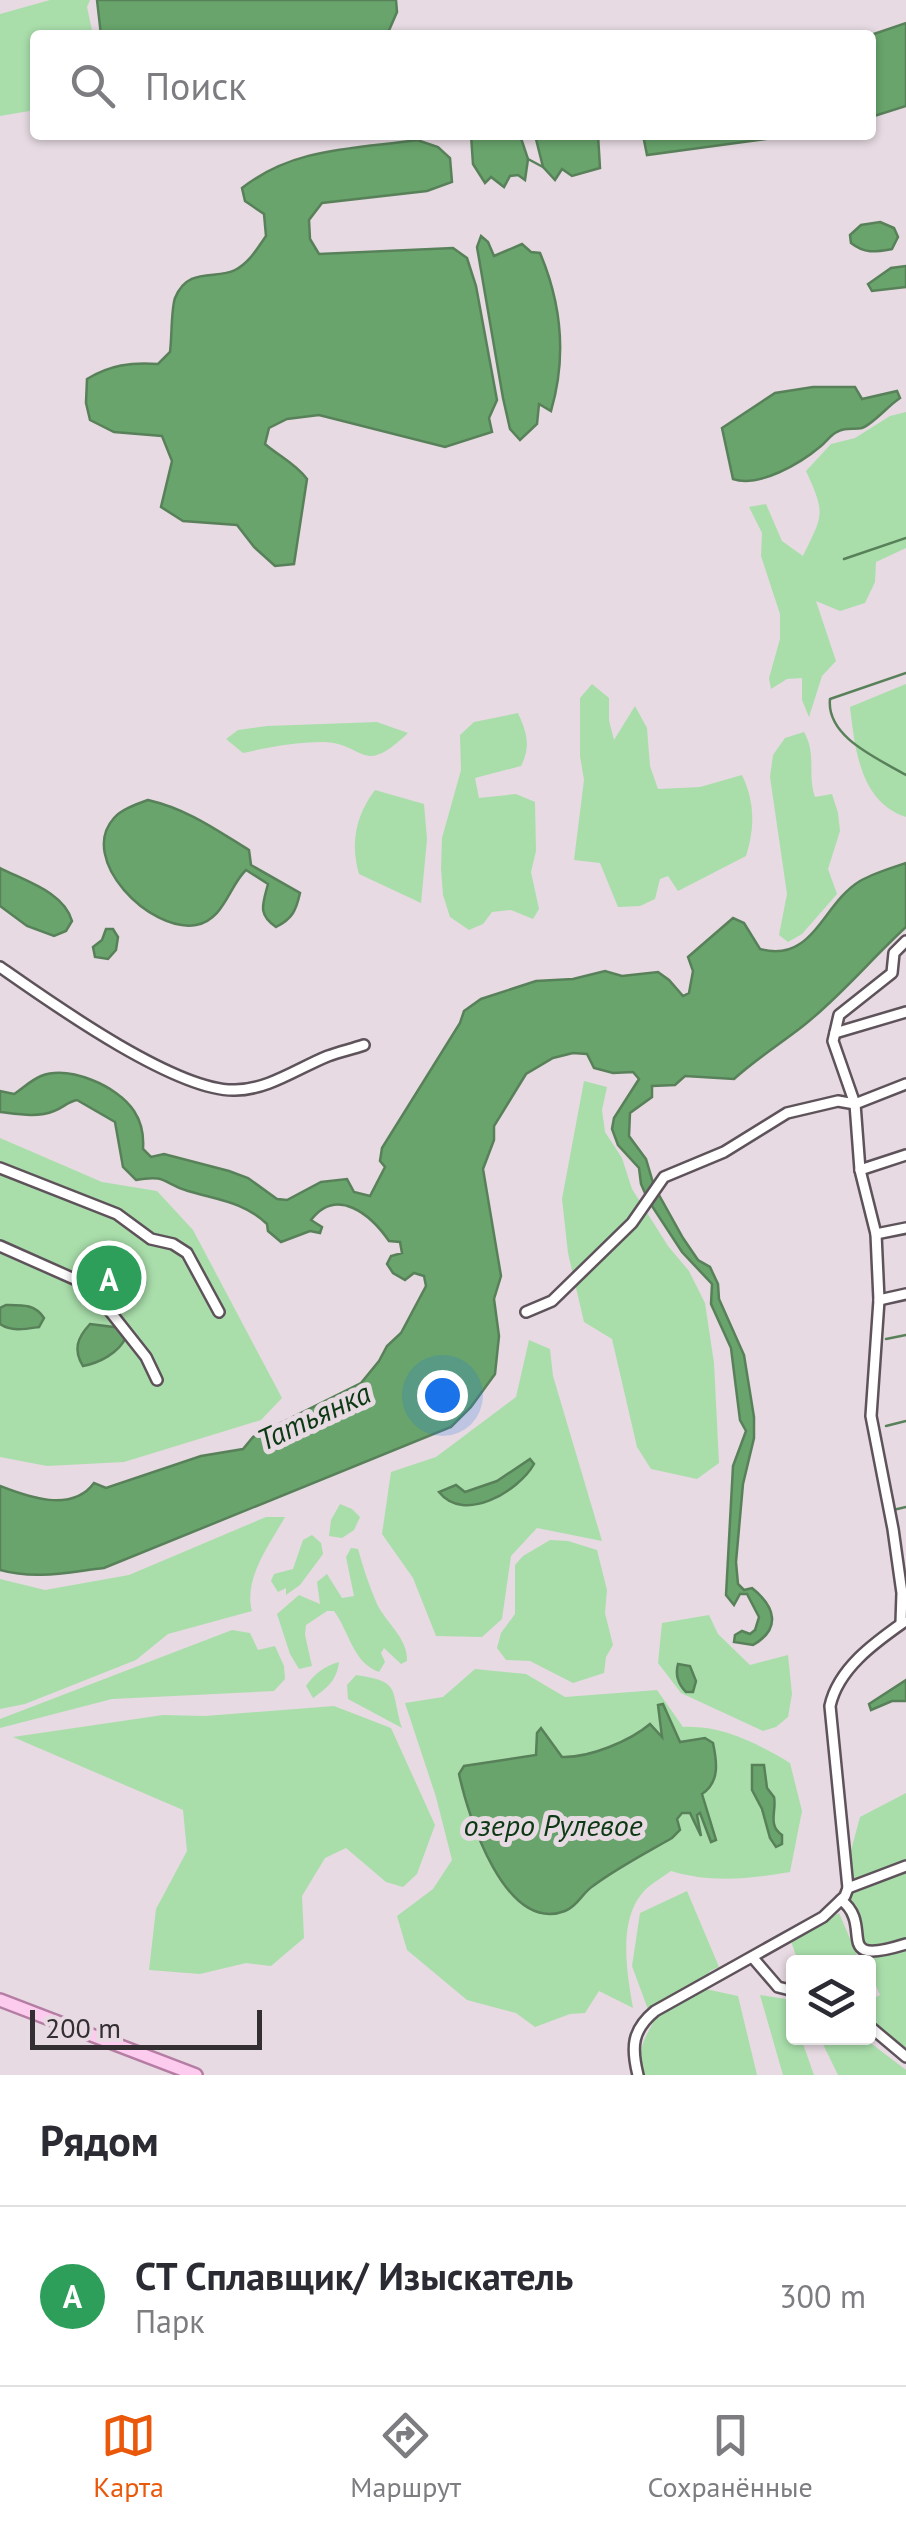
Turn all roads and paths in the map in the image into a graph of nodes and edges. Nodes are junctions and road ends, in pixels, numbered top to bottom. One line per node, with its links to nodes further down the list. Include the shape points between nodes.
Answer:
1 (906, 941): 4 (street, via 894,954 892,973 838,1015)
2 (0, 967): 5 (street, via 122,1046 201,1087 236,1090 270,1082)
3 (906, 1012): 4 (street)
4 (836, 1032): 7 (street, via 833,1041)
5 (364, 1046)
6 (906, 1084): 7 (street)
7 (855, 1104): 10 (street); 17 (street, via 838,1101 787,1113 724,1152 664,1177 632,1223 552,1301)
8 (906, 1155): 10 (street)
9 (0, 1168): 16 (street, via 117,1214 187,1253)
10 (860, 1170): 12 (street)
11 (906, 1228): 12 (street)
12 (876, 1234): 15 (street)
13 (0, 1246): 18 (street, via 90,1286)
14 (906, 1294): 15 (street)
15 (878, 1300): 19 (street, via 871,1416)
16 (219, 1312)
17 (526, 1312)
18 (157, 1380)
19 (904, 1622): 21 (street, via 856,1661 834,1688 830,1706)
20 (906, 1866): 21 (street)
21 (848, 1888): 22 (street)
22 (841, 1900): 23 (street, via 866,1952); 24 (street)
23 (906, 1944)
24 (753, 1958): 25 (street); 30 (street, via 638,2026)
25 (786, 1988)
26 (0, 2002): 29 (main road)
27 (876, 2032): 28 (street)
28 (906, 2057)
29 (196, 2075)
30 (638, 2075)

